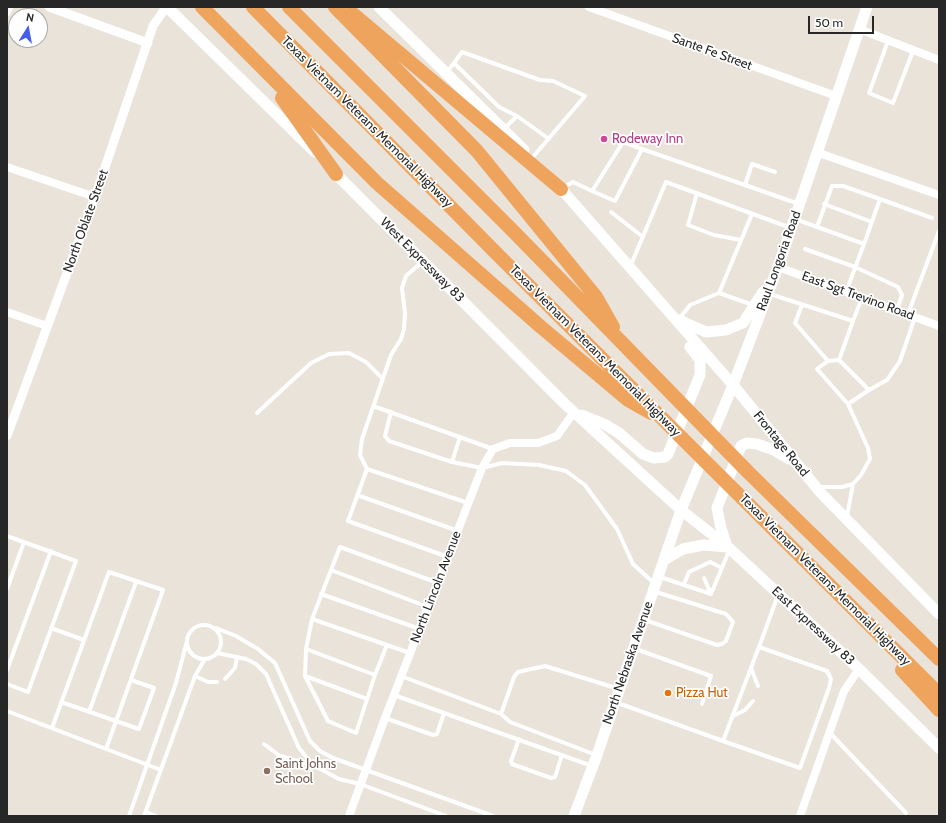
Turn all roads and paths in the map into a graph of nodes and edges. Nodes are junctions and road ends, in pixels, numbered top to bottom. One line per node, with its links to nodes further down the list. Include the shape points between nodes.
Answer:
1 (8, 7): 13 (street)
2 (49, 7): 16 (street)
3 (166, 7): 16 (street, North Oblate Street, via 153,26); 30 (main road, West Expressway 83)
4 (202, 7): 79 (highway, via 377,183 628,400)
5 (216, 7): 30 (highway)
6 (253, 7): 79 (highway, Texas Vietnam Veterans Memorial Highway)
7 (289, 7): 68 (highway, Texas Vietnam Veterans Memorial Highway)
8 (334, 7): 68 (highway, via 477,151 596,297)
9 (344, 7): 32 (highway)
10 (379, 7): 20 (main road)
11 (589, 7): 21 (street, Sante Fe Street)
12 (867, 7): 14 (main road, Raul Longoria Road)
13 (7, 12)
14 (859, 29): 15 (street); 21 (main road, Raul Longoria Road)
15 (888, 41): 17 (street); 17 (lane, via 869,93 893,103)
16 (148, 43): 36 (street, North Oblate Street)
17 (913, 51): 18 (street)
18 (939, 60)
19 (454, 63): 20 (lane); 22 (lane, via 499,107); 24 (lane, via 462,52 540,80 553,81 585,96)
20 (446, 73): 23 (main road)
21 (836, 96): 26 (main road, Raul Longoria Road)
22 (517, 116): 23 (lane); 24 (lane)
23 (503, 129): 27 (main road)
24 (549, 139): 27 (lane)
25 (642, 149): 31 (lane); 33 (lane, via 623,142); 33 (lane, via 615,201)
26 (816, 152): 35 (street); 38 (main road, Raul Longoria Road)
27 (532, 158): 32 (main road)
28 (7, 167): 36 (street)
29 (774, 172): 31 (lane, via 752,164)
30 (336, 174): 51 (main road, West Expressway 83)
31 (745, 185): 38 (lane)
32 (562, 189): 33 (lane, via 573,182); 53 (main road)
33 (592, 190)
34 (697, 193): 41 (lane); 47 (lane, via 666,182); 48 (lane, via 688,225 714,235)
35 (939, 195)
36 (95, 197): 66 (street, North Oblate Street)
37 (880, 199): 39 (lane, via 837,185 830,188); 42 (lane); 43 (lane)
38 (800, 204): 44 (main road, Raul Longoria Road)
39 (824, 204): 43 (lane); 45 (lane)
40 (611, 212): 47 (lane)
41 (752, 214): 44 (lane); 48 (lane)
42 (932, 218)
43 (872, 222): 49 (lane)
44 (793, 224): 45 (lane); 54 (main road, Raul Longoria Road)
45 (816, 227): 49 (lane)
46 (939, 231): 63 (lane)
47 (643, 237): 53 (lane)
48 (741, 240): 56 (lane)
49 (864, 244): 52 (lane)
50 (805, 249): 52 (lane)
51 (423, 261): 71 (lane, via 406,276 402,288 404,329); 77 (main road, West Expressway 83)
52 (855, 267): 55 (lane); 61 (lane, via 898,287 902,295)
53 (630, 268): 64 (main road, Frontage Road)
54 (776, 272): 55 (street, East Sgt Trevino Road); 57 (main road, Raul Longoria Road); 60 (main road)
55 (846, 292): 58 (street, East Sgt Trevino Road)
56 (719, 293): 60 (lane); 64 (lane, via 690,305)
57 (767, 294): 59 (lane); 72 (main road, Raul Longoria Road)
58 (862, 298): 61 (street, East Sgt Trevino Road); 65 (lane)
59 (802, 305): 65 (lane); 70 (lane, via 795,323)
60 (754, 306): 64 (main road, via 743,323 726,330 706,332)
61 (897, 310): 63 (street, East Sgt Trevino Road)
62 (7, 312): 66 (street)
63 (911, 316): 67 (street, East Sgt Trevino Road); 73 (lane, via 900,361 887,380)
64 (675, 318): 72 (main road, Frontage Road); 77 (main road, via 678,330 700,360 701,369 665,457 654,458 643,454 619,433)
65 (853, 322): 69 (lane)
66 (47, 326): 80 (street, North Oblate Street)
67 (939, 326)
68 (622, 343): 109 (highway, Texas Vietnam Veterans Memorial Highway, via 748,472)
69 (839, 360): 70 (lane); 73 (lane)
70 (828, 361): 74 (lane, via 817,369)
71 (383, 379): 75 (lane); 78 (lane, via 366,362 349,353 329,354 311,363)
72 (733, 385): 84 (main road, Frontage Road); 91 (main road, Raul Longoria Road)
73 (869, 390): 74 (lane)
74 (848, 404): 87 (lane, via 868,448 870,459 861,476)
75 (373, 406): 76 (lane); 86 (lane, via 362,439 360,455)
76 (391, 412): 81 (lane); 83 (lane, via 385,436 389,441)
77 (574, 412): 82 (street, via 557,436 538,443 510,443); 91 (main road, West Expressway 83)
78 (257, 413)
79 (667, 422): 96 (highway, Texas Vietnam Veterans Memorial Highway)
80 (7, 436)
81 (460, 437): 82 (lane); 83 (lane)
82 (493, 449): 85 (street, North Lincoln Avenue)
83 (452, 462): 85 (lane)
84 (797, 464): 88 (main road, Frontage Road); 97 (main road, via 774,450 757,444 742,445 717,508)
85 (482, 468): 90 (street, North Lincoln Avenue); 106 (lane, via 502,463 539,465 566,471 585,485 617,529 633,564)
86 (367, 469): 89 (lane); 90 (lane)
87 (853, 484): 88 (lane, via 842,487); 92 (lane, via 847,507)
88 (815, 487): 92 (main road, Frontage Road)
89 (357, 495): 93 (lane); 99 (lane, via 348,521)
90 (468, 503): 93 (street, North Lincoln Avenue)
91 (681, 510): 97 (main road, East Expressway 83); 100 (main road, North Nebraska Avenue)
92 (847, 520): 114 (main road, Frontage Road)
93 (458, 530): 99 (street, North Lincoln Avenue)
94 (7, 536): 95 (lane)
95 (24, 542): 98 (lane); 108 (lane)
96 (790, 546): 145 (highway, Texas Vietnam Veterans Memorial Highway); 152 (highway)
97 (729, 548): 100 (main road, via 703,545 683,549); 101 (lane); 112 (main road, East Expressway 83)
98 (51, 552): 117 (lane, via 76,561); 134 (lane)
99 (448, 558): 105 (street, North Lincoln Avenue)
100 (664, 560): 106 (main road, North Nebraska Avenue)
101 (722, 568): 107 (lane, via 710,562 700,569 689,572); 111 (lane)
102 (330, 570): 105 (lane, via 340,546); 110 (lane); 113 (lane)
103 (704, 578): 111 (lane)
104 (136, 582): 120 (lane, via 109,572); 140 (lane, via 163,590); 154 (lane)
105 (438, 583): 113 (street, North Lincoln Avenue)
106 (655, 584): 107 (lane); 116 (main road, North Nebraska Avenue); 116 (lane, via 726,614 733,622 726,641 717,645)
107 (684, 584): 111 (lane)
108 (7, 589)
109 (873, 593): 126 (highway); 131 (highway, Texas Vietnam Veterans Memorial Highway)
110 (321, 594): 115 (lane); 119 (lane)
111 (711, 594)
112 (778, 594): 123 (lane); 133 (main road, East Expressway 83)
113 (429, 608): 119 (street, North Lincoln Avenue)
114 (939, 614)
115 (312, 619): 122 (lane); 125 (lane)
116 (643, 619): 124 (main road, North Nebraska Avenue)
117 (52, 628): 120 (lane); 142 (lane, via 28,692)
118 (216, 628): 121 (lane, via 208,625 196,626); 127 (lane, via 222,642); 171 (lane, via 258,649 275,663 310,741 320,751)
119 (420, 629): 128 (street, North Lincoln Avenue)
120 (84, 640): 149 (lane)
121 (186, 641): 130 (lane, via 194,656); 169 (lane, via 176,683)
122 (387, 645): 128 (lane); 135 (lane)
123 (759, 647): 132 (lane); 163 (lane, via 827,671 831,679 830,688 800,768)
124 (633, 648): 144 (main road, North Nebraska Avenue); 151 (lane, via 711,676)
125 (306, 649): 135 (lane); 137 (lane)
126 (939, 651)
127 (218, 653): 129 (lane); 130 (lane)
128 (410, 654): 138 (street, North Lincoln Avenue)
129 (237, 657): 139 (lane, via 235,668); 170 (lane, via 256,664 266,674 299,748)
130 (204, 659): 136 (lane)
131 (939, 659)
132 (751, 668): 143 (lane); 157 (lane)
133 (859, 669): 161 (street, via 844,692); 165 (main road, East Expressway 83)
134 (7, 670)
135 (375, 675): 147 (lane)
136 (195, 676): 141 (lane, via 208,682); 172 (lane)
137 (305, 676): 147 (lane); 147 (lane, via 328,721 356,733)
138 (401, 676): 146 (street, North Lincoln Avenue); 156 (lane)
139 (226, 679)
140 (131, 680): 159 (lane); 159 (lane, via 154,688 139,729)
141 (217, 682)
142 (7, 684)
143 (758, 686)
144 (619, 689): 150 (main road, North Nebraska Avenue); 156 (lane, via 545,666 518,672)
145 (939, 694)
146 (394, 695): 155 (lane); 158 (street, North Lincoln Avenue)
147 (367, 699)
148 (753, 701): 157 (lane, via 745,710)
149 (62, 702): 154 (lane); 160 (lane)
150 (615, 702): 163 (lane); 168 (main road, North Nebraska Avenue)
151 (702, 704)
152 (939, 710)
153 (7, 711): 160 (lane)
154 (89, 712): 159 (lane)
155 (444, 713): 158 (lane, via 437,734 433,735); 162 (lane)
156 (501, 714): 168 (lane, via 510,722)
157 (733, 716): 163 (lane)
158 (385, 718): 171 (street, North Lincoln Avenue)
159 (116, 721): 166 (lane)
160 (52, 728): 166 (lane)
161 (829, 732): 174 (lane); 182 (street)
162 (519, 739): 167 (lane); 167 (lane, via 512,764 551,778 555,777)
163 (723, 741)
164 (264, 744): 170 (lane, via 280,756)
165 (939, 748)
166 (106, 749): 169 (lane)
167 (562, 755): 168 (lane)
168 (595, 761): 181 (main road, North Nebraska Avenue)
169 (148, 765): 172 (lane); 176 (lane)
170 (313, 765): 173 (lane, via 333,777)
171 (366, 769): 173 (street, North Lincoln Avenue); 180 (lane)
172 (161, 770): 175 (lane)
173 (360, 784): 178 (street, North Lincoln Avenue); 179 (lane)
174 (906, 813)
175 (145, 814): 177 (lane)
176 (129, 816)
177 (156, 816)
178 (349, 816)
179 (446, 816)
180 (493, 816)
181 (574, 816)
182 (800, 816)

